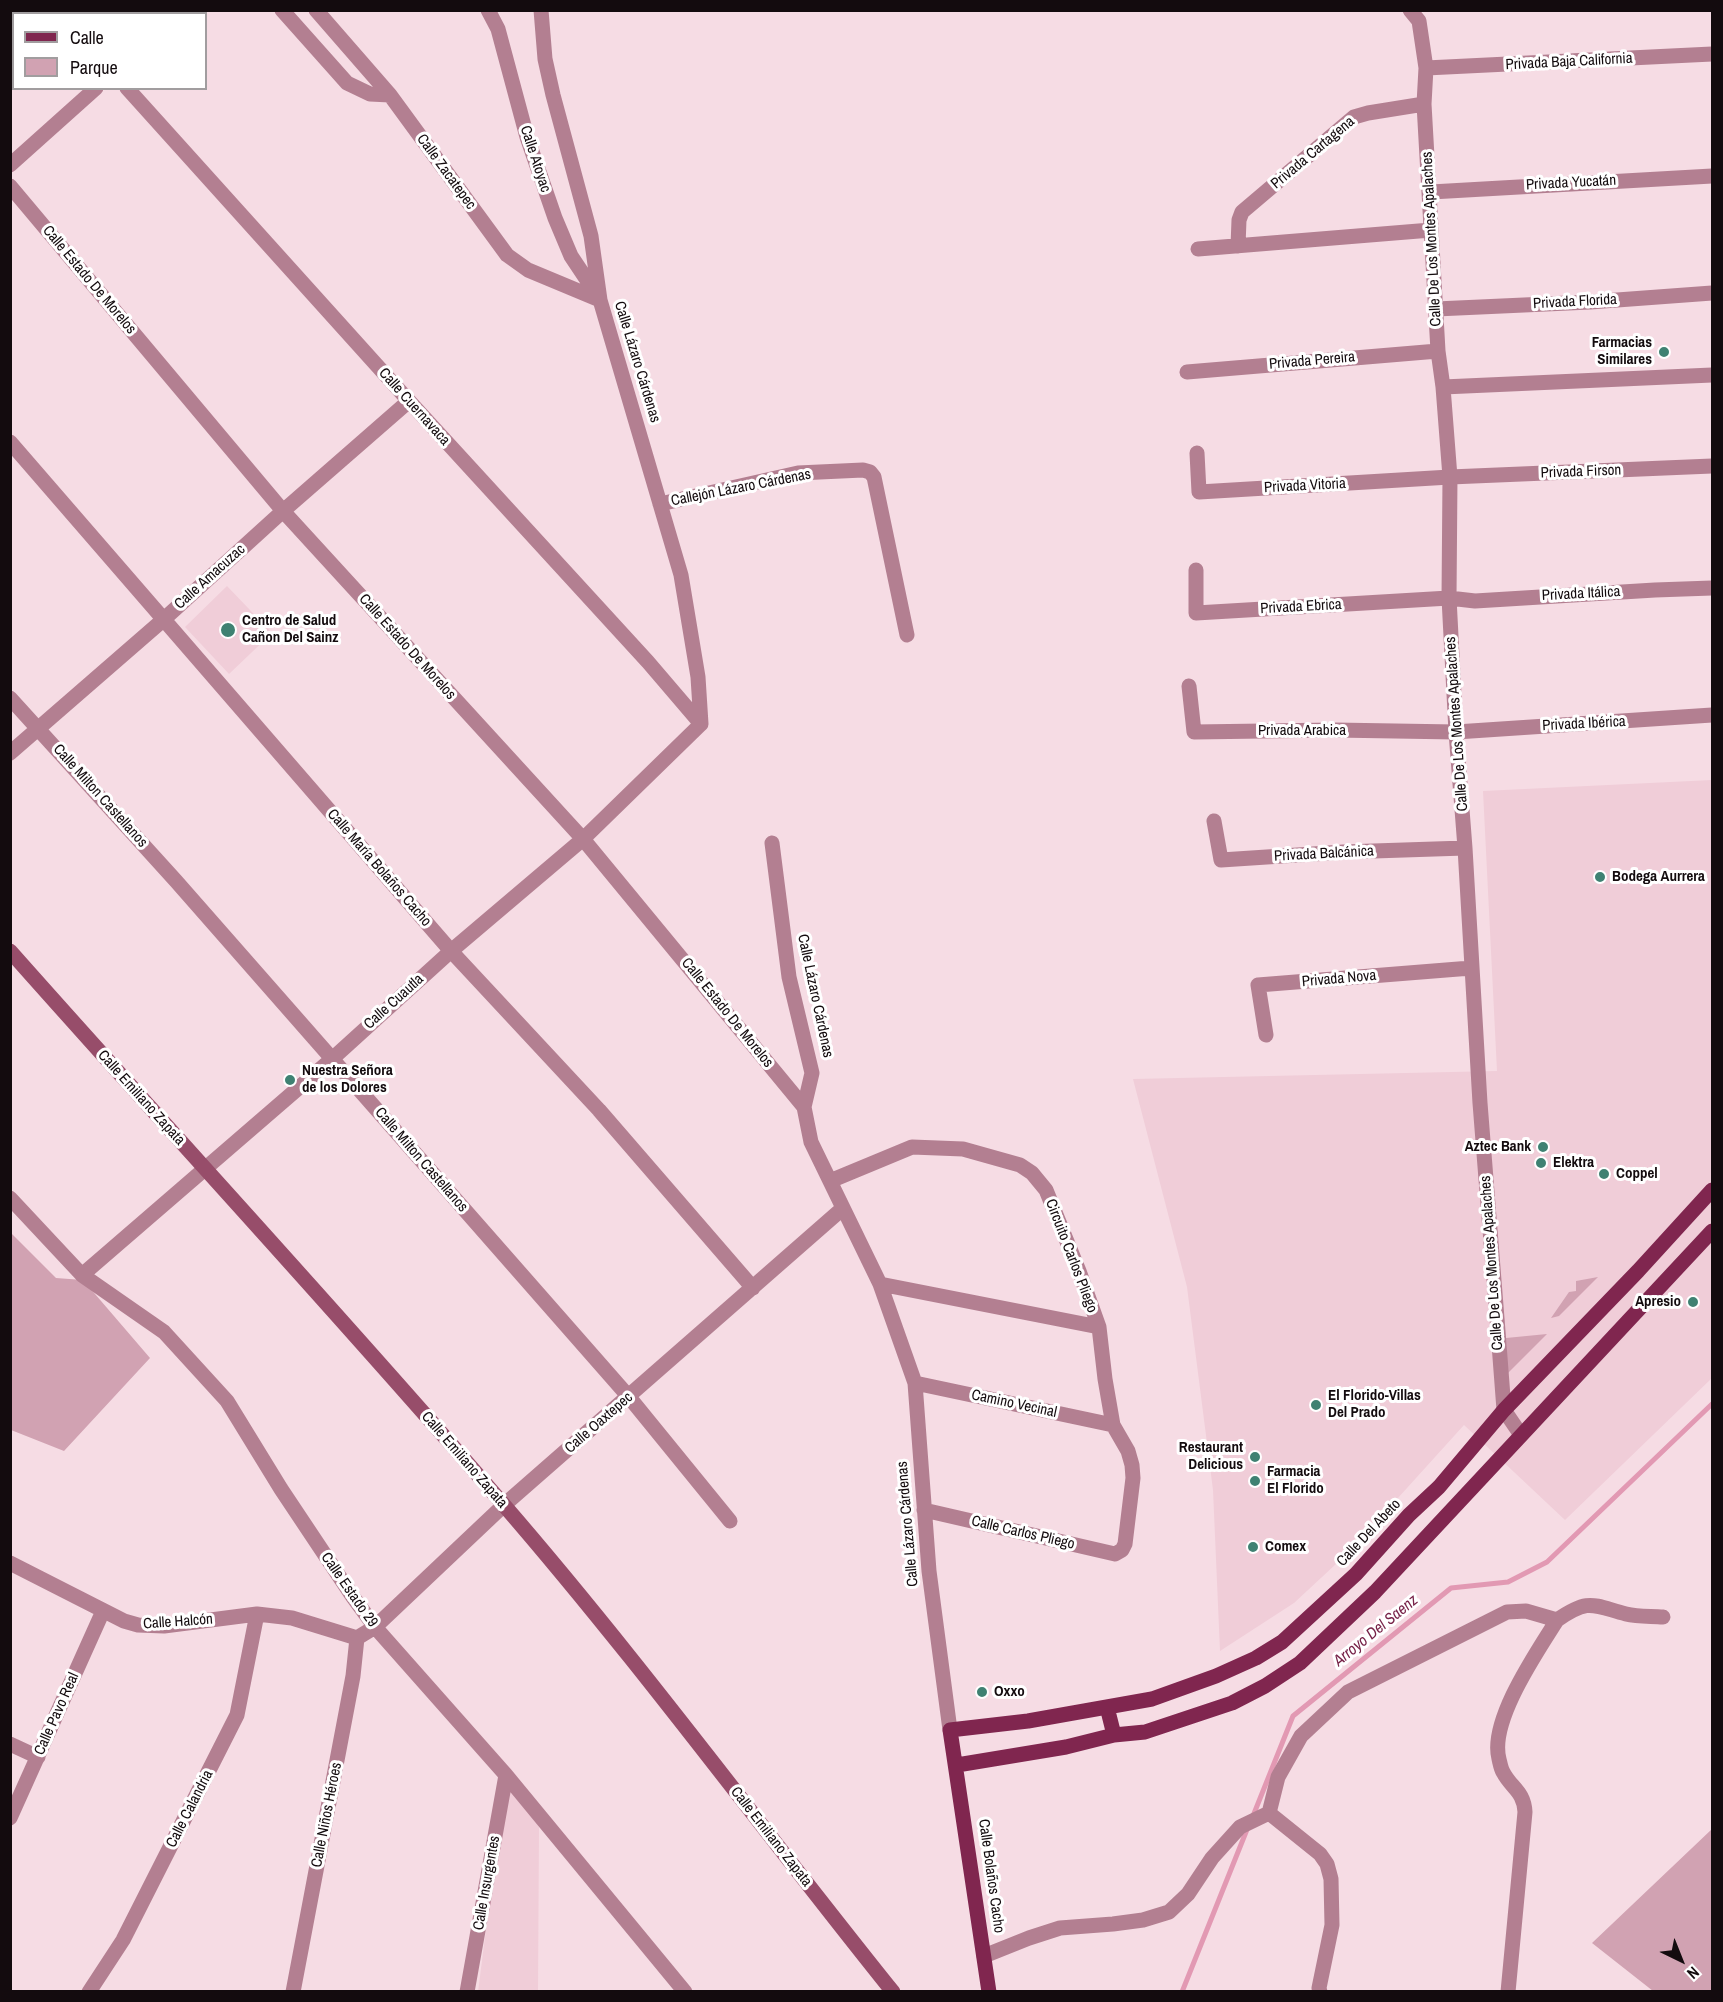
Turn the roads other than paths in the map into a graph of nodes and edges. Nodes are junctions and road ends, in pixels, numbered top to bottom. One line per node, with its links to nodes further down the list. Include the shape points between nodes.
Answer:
1 (282, 10): 10 (street, via 347,83 370,93)
2 (316, 10): 10 (street, Calle Zacatepec)
3 (488, 10): 20 (street, Calle Atoyac, via 498,28 527,137 555,218 572,256)
4 (541, 10): 20 (street, Calle Lázaro Cárdenas, via 552,95 591,236)
5 (1411, 11): 7 (street, Calle De Los Montes Apalaches, via 1419,21)
6 (1713, 54): 7 (street, Privada Baja California)
7 (1426, 68): 11 (street, Calle De Los Montes Apalaches)
8 (94, 90): 12 (street)
9 (129, 90): 26 (street, Calle Cuernavaca)
10 (390, 95): 20 (street, Calle Zacatepec, via 507,255 528,270)
11 (1424, 104): 15 (street, Calle De Los Montes Apalaches); 17 (street, Privada Cartagena, via 1354,117 1242,212)
12 (10, 165)
13 (1713, 176): 15 (street, Privada Yucatán)
14 (10, 186): 32 (street, Calle Estado De Morelos)
15 (1431, 192): 16 (street, Calle De Los Montes Apalaches)
16 (1431, 230): 17 (street); 21 (street, Calle De Los Montes Apalaches)
17 (1238, 246): 18 (street)
18 (1198, 249)
19 (1713, 293): 21 (street, Privada Florida)
20 (600, 300): 31 (street, Calle Lázaro Cárdenas)
21 (1436, 309): 22 (street, Calle De Los Montes Apalaches)
22 (1438, 351): 23 (street, Privada Pereira); 25 (street, Calle De Los Montes Apalaches)
23 (1187, 372)
24 (1713, 375): 25 (street)
25 (1443, 387): 30 (street, Calle De Los Montes Apalaches)
26 (409, 401): 32 (street, Calle Amacuzac); 41 (street, Calle Cuernavaca)
27 (10, 442): 36 (street, Calle María Bolaños Cacho)
28 (1197, 453): 30 (street, Privada Vitoria, via 1198,492)
29 (1713, 466): 30 (street, Privada Firson)
30 (1450, 477): 35 (street, Calle De Los Montes Apalaches)
31 (660, 504): 37 (street, Callejón Lázaro Cárdenas, via 798,474 870,472); 41 (street, Calle Lázaro Cárdenas, via 681,575 698,677)
32 (283, 511): 36 (street, Calle Amacuzac); 46 (street, Calle Estado De Morelos)
33 (1196, 570): 35 (street, Privada Ebrica, via 1196,613)
34 (1713, 588): 35 (street, Privada Itálica, via 1475,601)
35 (1449, 598): 43 (street, Calle De Los Montes Apalaches)
36 (163, 620): 42 (street, Calle Amacuzac); 50 (street, Calle María Bolaños Cacho)
37 (907, 635)
38 (1190, 686): 43 (street, Privada Arabica, via 1194,732)
39 (10, 698): 42 (street, Calle Milton Castellanos)
40 (1713, 715): 43 (street, Privada Ibérica)
41 (701, 724): 46 (street, Calle Cuautla)
42 (39, 727): 44 (street, Calle Amacuzac); 53 (street, Calle Milton Castellanos)
43 (1456, 732): 48 (street, Calle De Los Montes Apalaches)
44 (10, 753)
45 (1214, 821): 48 (street, Privada Balcánica, via 1221,860)
46 (583, 839): 50 (street, Calle Cuautla); 54 (street, Calle Estado De Morelos)
47 (772, 843): 54 (street, Calle Lázaro Cárdenas, via 789,977 812,1073)
48 (1465, 848): 51 (street, Calle De Los Montes Apalaches)
49 (10, 951): 55 (street, Calle Emiliano Zapata)
50 (451, 951): 53 (street, Calle Cuautla); 63 (street, Calle María Bolaños Cacho, via 599,1110)
51 (1471, 968): 52 (street, Privada Nova, via 1257,985); 67 (street, Calle De Los Montes Apalaches)
52 (1266, 1035)
53 (332, 1059): 55 (street, Calle Cuautla); 66 (street, Calle Milton Castellanos)
54 (804, 1107): 56 (street, Calle Lázaro Cárdenas, via 811,1142)
55 (206, 1169): 61 (street, Calle Cuautla); 70 (street, Calle Emiliano Zapata)
56 (830, 1181): 59 (street, Calle Lázaro Cárdenas); 64 (street, Circuito Carlos Pliego, via 912,1147 963,1149 1020,1165 1046,1190)
57 (1713, 1190): 67 (main road, Calle Del Abeto)
58 (10, 1198): 61 (street, Calle Estado 29)
59 (842, 1209): 62 (street, Calle Lázaro Cárdenas); 63 (street, Calle Oaxtepec)
60 (1713, 1231): 69 (main road)
61 (82, 1275): 79 (street, Calle Estado 29, via 164,1332 227,1401 281,1489)
62 (880, 1284): 64 (street); 65 (street, Calle Lázaro Cárdenas)
63 (753, 1288): 66 (street, Calle Oaxtepec)
64 (1099, 1327): 68 (street, Circuito Carlos Pliego)
65 (915, 1383): 68 (street, Camino Vecinal); 71 (street, Calle Lázaro Cárdenas)
66 (629, 1397): 70 (street, Calle Oaxtepec); 72 (street, Calle Milton Castellanos)
67 (1504, 1410): 69 (street, Calle De Los Montes Apalaches); 81 (main road, Calle Del Abeto, via 1439,1487 1356,1574 1282,1642 1256,1658 1181,1690)
68 (1113, 1425): 73 (street, Circuito Carlos Pliego, via 1128,1451 1133,1478)
69 (1521, 1435): 83 (main road, via 1375,1592 1300,1663 1232,1703 1145,1732)
70 (504, 1505): 79 (street, Calle Oaxtepec); 95 (street, Calle Emiliano Zapata, via 650,1680)
71 (924, 1510): 73 (street, Calle Carlos Pliego, via 1115,1554); 82 (street, Calle Lázaro Cárdenas)
72 (730, 1521)
73 (1122, 1550)
74 (10, 1563): 75 (street, Calle Halcón)
75 (103, 1611): 76 (street, Calle Halcón, via 131,1623 156,1626); 85 (street, Calle Pavo Real)
76 (257, 1614): 80 (street, Calle Halcón, via 292,1618); 91 (street, Calle Calandria, via 237,1715 123,1940)
77 (1664, 1617): 78 (street, via 1629,1614 1593,1604 1573,1609)
78 (1557, 1620): 88 (street, via 1526,1611 1507,1612 1348,1692 1301,1736 1278,1778); 98 (street, via 1520,1679 1496,1748 1503,1772 1524,1800 1525,1812)
79 (375, 1627): 80 (street, Calle Oaxtepec); 87 (street, Calle Estado 29)
80 (357, 1638): 92 (street, Calle Niños Héroes)
81 (1107, 1707): 82 (main road, Calle Del Abeto); 83 (main road)
82 (950, 1730): 86 (main road, Calle Lázaro Cárdenas)
83 (1114, 1736): 86 (main road)
84 (10, 1744): 85 (street)
85 (38, 1757): 89 (street, Calle Pavo Real)
86 (957, 1765): 90 (main road, Calle Bolaños Cacho)
87 (506, 1775): 93 (street, Calle Insurgentes); 94 (street, Calle Estado 29)
88 (1265, 1815): 90 (street, via 1240,1827 1212,1858 1188,1894 1169,1911 1143,1920 1060,1928); 97 (street, via 1320,1854 1327,1864 1332,1925)
89 (10, 1818)
90 (984, 1956): 96 (main road, Calle Bolaños Cacho)
91 (89, 1992)
92 (293, 1992)
93 (467, 1992)
94 (685, 1992)
95 (893, 1992)
96 (989, 1992)
97 (1320, 1992)
98 (1508, 1992)

